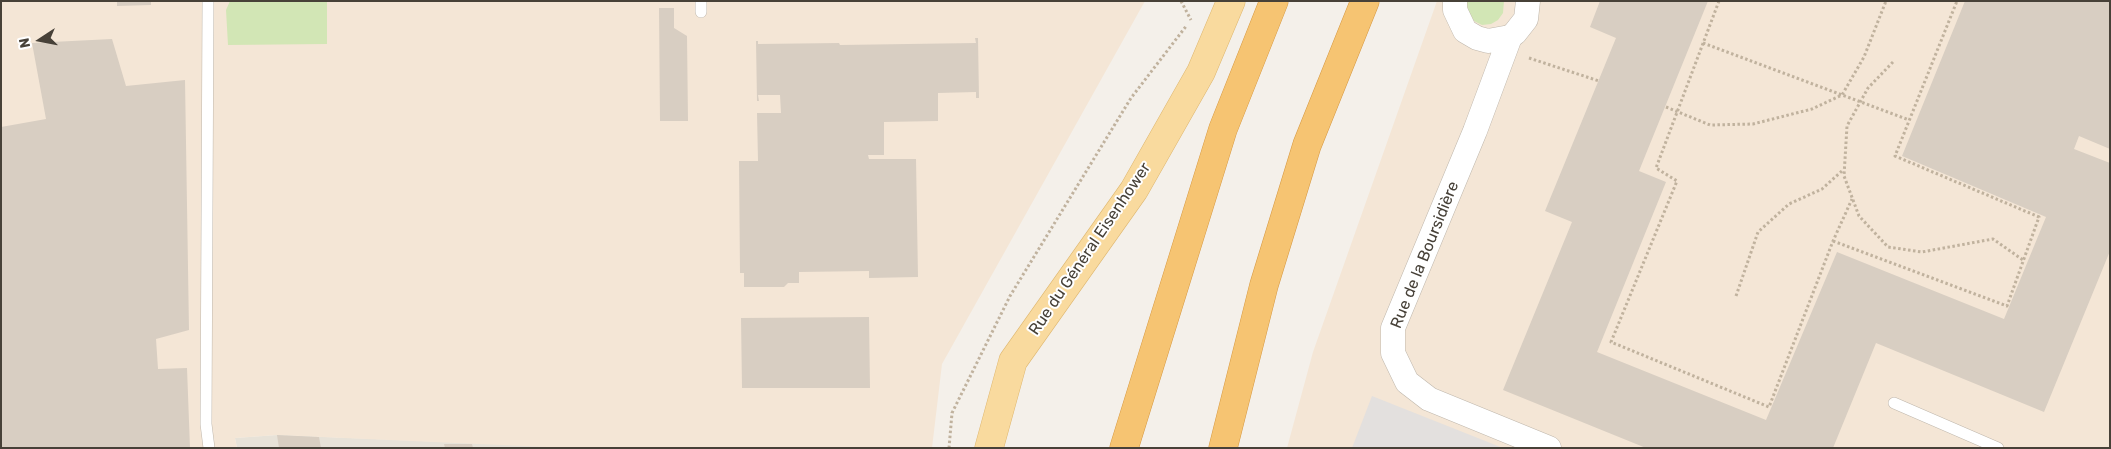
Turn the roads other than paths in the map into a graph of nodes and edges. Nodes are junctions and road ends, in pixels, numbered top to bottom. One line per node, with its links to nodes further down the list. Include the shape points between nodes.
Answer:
1 (208, 1): 9 (lane, via 206,424)
2 (1231, 1): 10 (main road, Rue du Général Eisenhower, via 1201,72 1134,190 1013,361)
3 (1274, 1): 11 (highway, via 1223,129)
4 (1365, 1): 12 (highway, via 1307,145 1264,285)
5 (1455, 1): 7 (street, via 1460,23 1471,35)
6 (1528, 1): 7 (street, Rue de la Boursidière, via 1526,19)
7 (1507, 44): 13 (street, Rue de la Boursidière, via 1475,131 1393,328 1393,353 1407,382 1429,399)
8 (1894, 403): 14 (lane)
9 (209, 448)
10 (989, 448)
11 (1124, 448)
12 (1223, 448)
13 (1549, 448)
14 (1998, 448)

